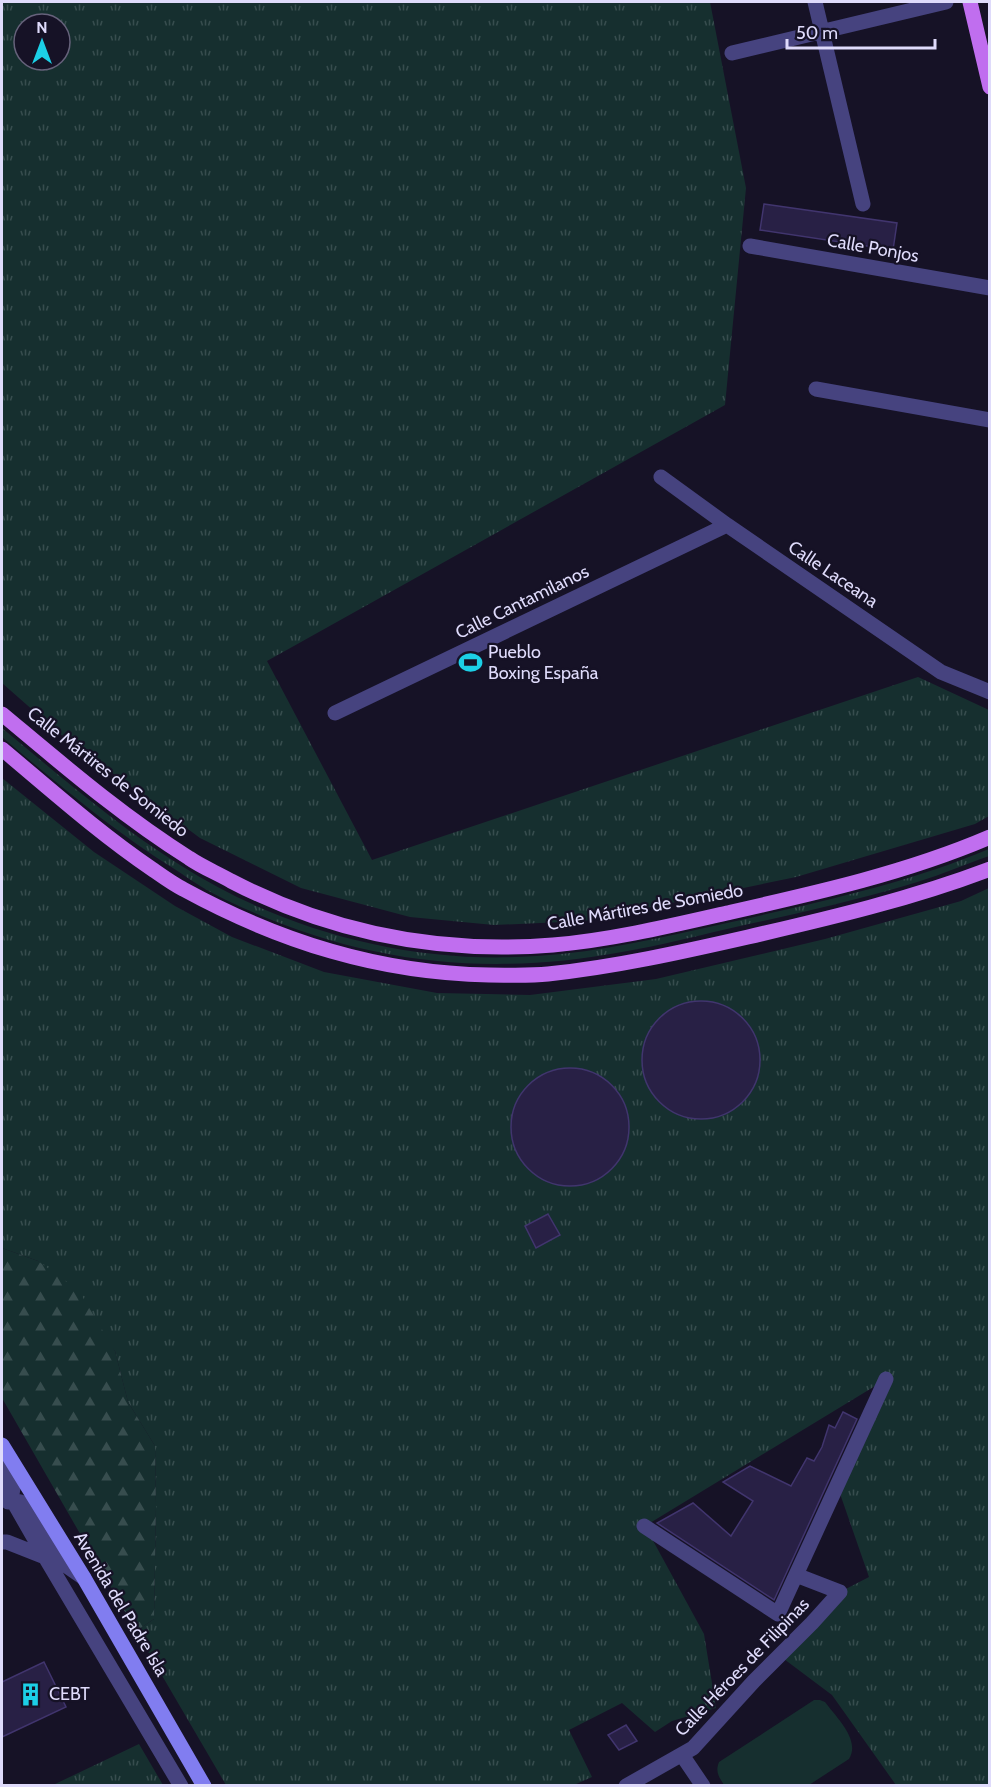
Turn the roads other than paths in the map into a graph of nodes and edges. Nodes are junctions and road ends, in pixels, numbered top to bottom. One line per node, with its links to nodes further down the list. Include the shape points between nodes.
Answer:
1 (815, 2): 4 (street)
2 (946, 2): 4 (street)
3 (969, 2): 6 (main road)
4 (823, 32): 5 (street); 7 (street)
5 (732, 54)
6 (990, 87)
7 (863, 204)
8 (750, 246): 9 (street, Calle Ponjos)
9 (990, 288)
10 (816, 389): 11 (street)
11 (990, 420)
12 (661, 477): 13 (street, Calle Laceana)
13 (727, 525): 14 (street, Calle Laceana, via 941,672); 15 (street, Calle Cantamilanos)
14 (990, 692)
15 (335, 713)
16 (2, 714): 18 (main road, Calle Mártires de Somiedo, via 128,817 191,860 301,913 394,939 478,947 554,945 604,938 793,898 906,869)
17 (2, 749): 19 (main road, via 116,845 182,889 282,936 391,966 471,975 586,969 798,925 906,898)
18 (990, 837)
19 (990, 869)
20 (886, 1379): 28 (street, Calle Héroes de Filipinas)
21 (2, 1445): 29 (main road, Avenida del Padre Isla)
22 (2, 1461): 24 (street, via 14,1483)
23 (2, 1482): 24 (street)
24 (5, 1502): 27 (street, via 22,1516); 29 (street, via 21,1502 29,1508 61,1562)
25 (644, 1526): 28 (street, Calle Héroes de Filipinas, via 778,1614)
26 (2, 1542): 27 (street)
27 (39, 1554): 31 (street)
28 (796, 1575): 30 (street, Calle Héroes de Filipinas, via 840,1593)
29 (84, 1578): 32 (main road, Avenida del Padre Isla)
30 (682, 1755): 33 (street, Calle Héroes de Filipinas); 34 (street)
31 (181, 1785)
32 (204, 1785)
33 (626, 1785)
34 (703, 1785)

